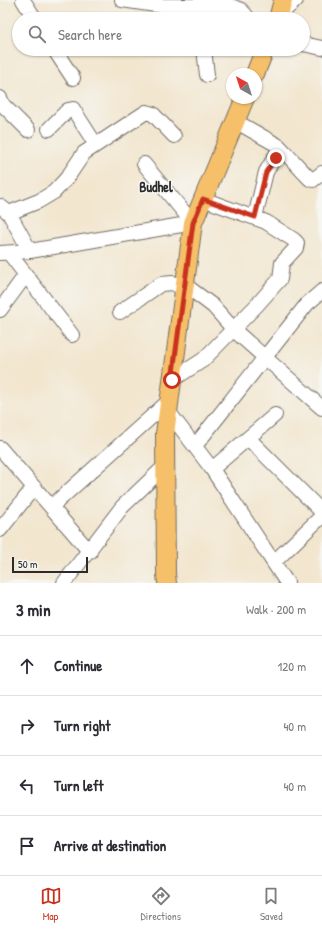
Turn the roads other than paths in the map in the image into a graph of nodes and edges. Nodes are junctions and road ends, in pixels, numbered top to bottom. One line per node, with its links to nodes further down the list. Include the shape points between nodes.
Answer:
1 (23, 0): 5 (street)
2 (122, 0): 6 (street)
3 (296, 0): 4 (street)
4 (280, 11)
5 (31, 12)
6 (196, 12)
7 (207, 12): 8 (street, via 236,7)
8 (243, 12)
9 (310, 45): 10 (street)
10 (322, 48)
11 (59, 56): 16 (street)
12 (205, 56): 15 (street)
13 (262, 56): 14 (main road)
14 (257, 68)
15 (207, 75)
16 (73, 78)
17 (0, 98): 21 (street, via 3,105)
18 (242, 104): 19 (main road)
19 (235, 121): 24 (street); 27 (main road)
20 (49, 129): 23 (street, via 68,110 73,109)
21 (28, 130)
22 (174, 136): 23 (street, via 153,114 146,112)
23 (96, 145): 28 (street, via 84,153 54,192 39,202)
24 (280, 148): 26 (street, via 310,179 313,180); 29 (street, via 266,172)
25 (144, 164): 30 (street)
26 (322, 173)
27 (203, 199): 29 (street); 30 (main road)
28 (5, 210): 31 (street)
29 (255, 217): 38 (street, via 283,232 297,243 296,248 280,266 280,279)
30 (193, 223): 31 (street); 34 (main road)
31 (30, 251): 32 (street)
32 (5, 253): 33 (street)
33 (25, 276): 36 (street); 39 (street)
34 (184, 287): 37 (street, via 173,283 161,284); 38 (street, via 214,306); 41 (main road)
35 (322, 291): 40 (street, via 307,304)
36 (0, 310)
37 (120, 312)
38 (232, 328): 40 (street); 41 (street, via 203,360)
39 (72, 335)
40 (265, 356): 43 (street); 46 (street)
41 (172, 380): 42 (main road)
42 (168, 406): 46 (street); 48 (main road); 51 (street)
43 (322, 408)
44 (275, 415): 45 (street)
45 (248, 438): 49 (street); 52 (street)
46 (195, 446): 49 (street)
47 (0, 448): 50 (street)
48 (165, 466): 55 (street, via 122,507); 58 (main road)
49 (212, 469): 56 (street)
50 (34, 487): 51 (street); 54 (street)
51 (51, 507): 55 (street)
52 (322, 512)
53 (322, 516): 56 (street)
54 (0, 530)
55 (90, 552): 57 (street)
56 (274, 562): 59 (street)
57 (64, 583)
58 (168, 583)
59 (287, 583)

